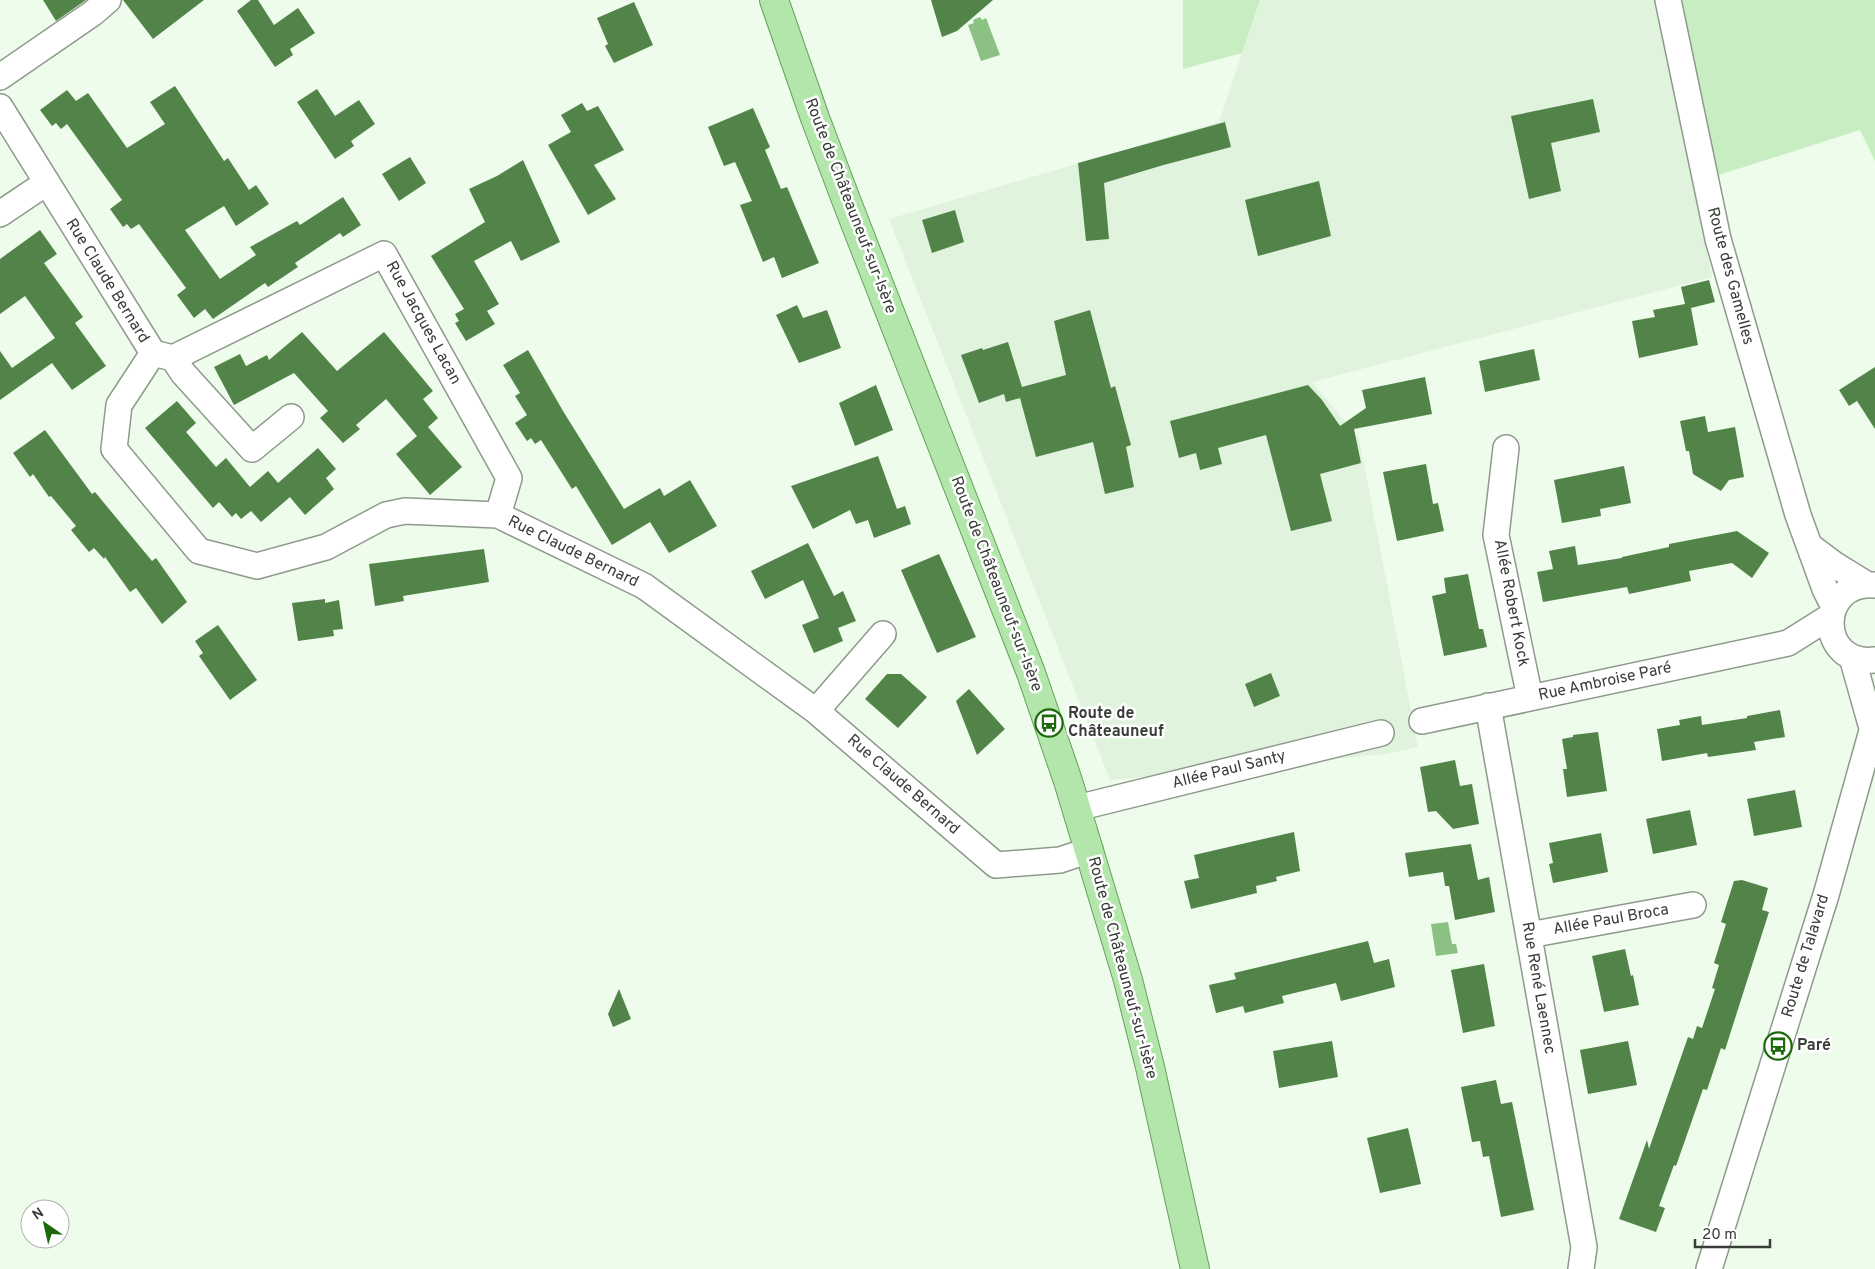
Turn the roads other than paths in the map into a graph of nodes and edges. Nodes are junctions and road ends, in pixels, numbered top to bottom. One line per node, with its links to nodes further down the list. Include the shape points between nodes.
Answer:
1 (108, 0): 4 (street)
2 (774, 0): 24 (main road, Route de Châteauneuf-sur-Isère, via 844,196 1031,673)
3 (1668, 0): 12 (street, Route des Gamelles, via 1718,239)
4 (0, 77)
5 (0, 107): 6 (street, Rue Claude Bernard)
6 (46, 183): 7 (street); 8 (street, Rue Claude Bernard)
7 (0, 214)
8 (163, 356): 9 (street, via 184,373 252,449); 11 (street, Rue Jacques Lacan, via 384,254 509,478); 11 (street, Rue Claude Bernard, via 119,405 114,449 199,551 257,566 326,546 386,515 405,510)
9 (291, 417)
10 (1506, 448): 18 (street, Allée Robert Kock, via 1496,535)
11 (498, 515): 20 (street, Rue Claude Bernard, via 644,586)
12 (1810, 547): 13 (street); 14 (street, Route des Gamelles)
13 (1870, 584): 14 (street, Rue Ambroise Paré, via 1852,588 1842,596)
14 (1832, 612): 16 (street, Rue Ambroise Paré); 17 (street, Route des Gamelles, via 1834,639)
15 (883, 634): 20 (street)
16 (1788, 643): 17 (street, Rue Ambroise Paré); 18 (street, Rue Ambroise Paré)
17 (1855, 655): 22 (street, Route de Talavard)
18 (1530, 698): 19 (street, Rue Ambroise Paré)
19 (1488, 706): 21 (street, Rue Ambroise Paré); 27 (street, Rue René Laennec)
20 (816, 711): 25 (street, Rue Claude Bernard, via 996,865 1060,860)
21 (1422, 721)
22 (1874, 724): 30 (street, Route de Talavard, via 1826,895)
23 (1380, 733): 24 (street, Allée Paul Santy)
24 (1077, 808): 25 (main road, Route de Châteauneuf-sur-Isère)
25 (1090, 850): 28 (main road, Route de Châteauneuf-sur-Isère, via 1148,1057)
26 (1693, 905): 27 (street, Allée Paul Broca)
27 (1529, 935): 29 (street, Rue René Laennec, via 1584,1247)
28 (1195, 1269)
29 (1581, 1269)
30 (1709, 1269)

